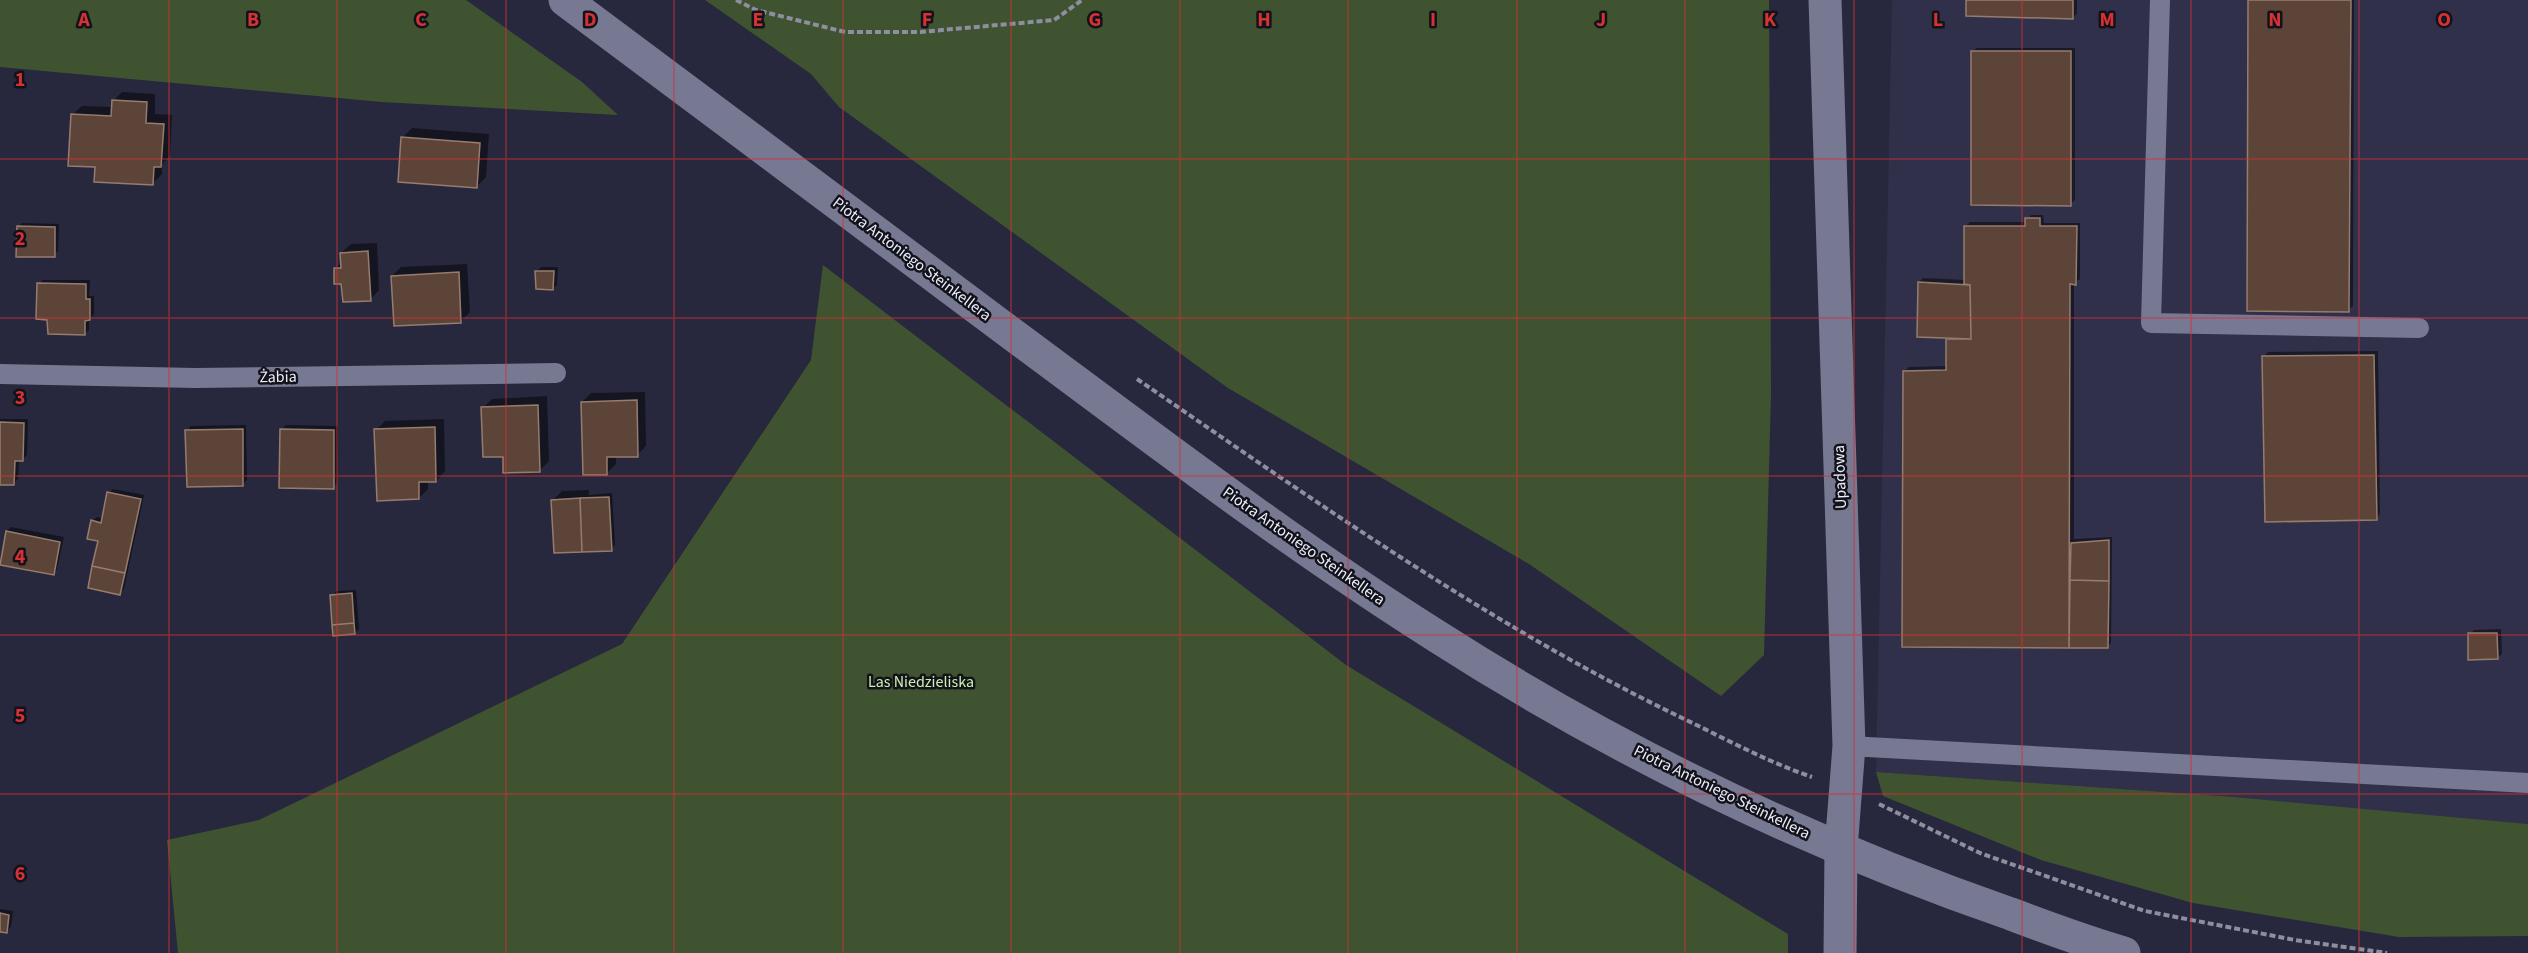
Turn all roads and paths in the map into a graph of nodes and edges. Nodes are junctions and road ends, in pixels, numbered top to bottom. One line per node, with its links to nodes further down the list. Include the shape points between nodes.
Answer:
1 (565, 0): 13 (street, Piotra Antoniego Steinkellera, via 1176,456 1439,638 1585,724)
2 (736, 0): 3 (path, via 756,10 845,32 920,32 1054,20)
3 (1082, 0)
4 (1825, 0): 10 (street, Upadowa)
5 (2160, 0): 6 (lane, via 2151,323)
6 (2419, 328)
7 (556, 373): 8 (lane, Żabia, via 196,378)
8 (0, 374)
9 (1130, 374): 12 (path, via 1466,601 1605,680 1795,771)
10 (1849, 746): 11 (lane); 12 (street, Upadowa)
11 (2528, 783)
12 (1846, 788): 13 (street, Upadowa); 16 (path, via 1980,853 2145,911)
13 (1841, 849): 14 (street, Upadowa); 15 (street, Piotra Antoniego Steinkellera, via 1964,898)
14 (1840, 953)
15 (2124, 953)
16 (2387, 953)

